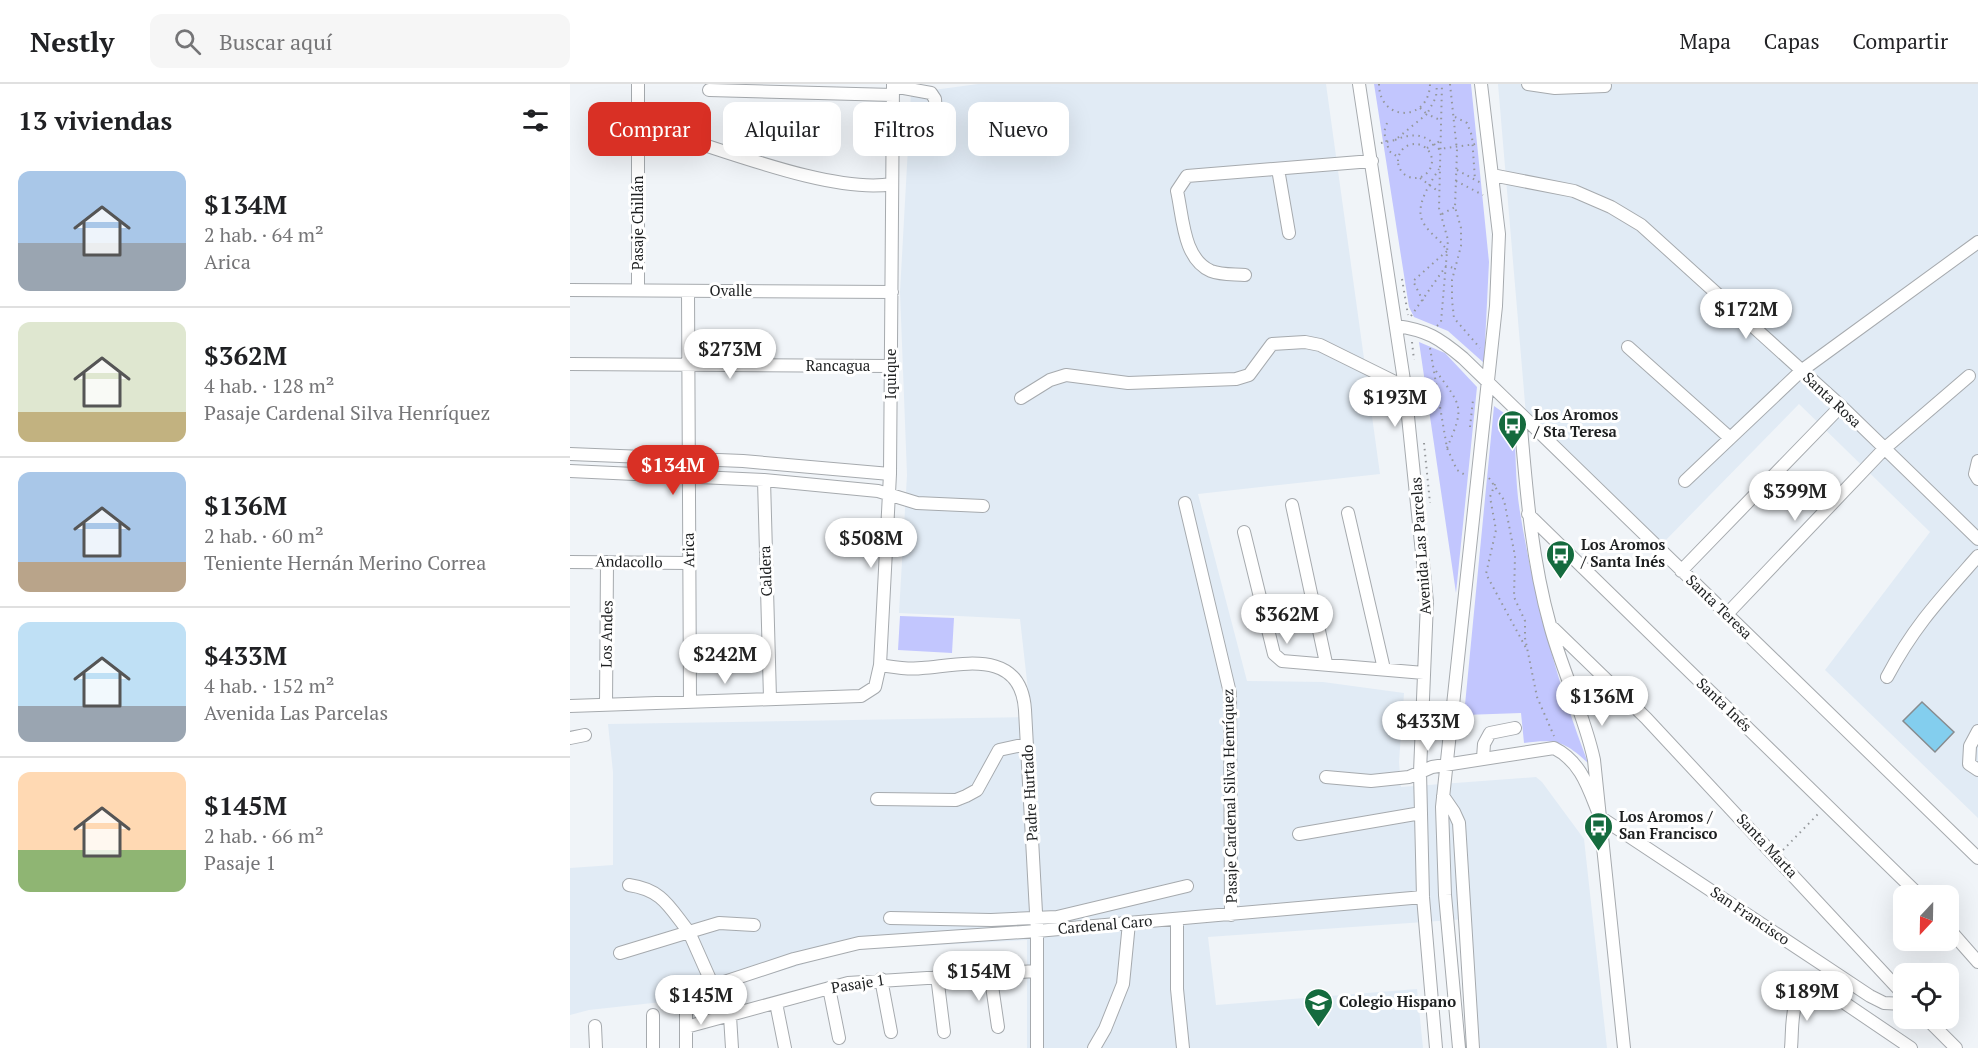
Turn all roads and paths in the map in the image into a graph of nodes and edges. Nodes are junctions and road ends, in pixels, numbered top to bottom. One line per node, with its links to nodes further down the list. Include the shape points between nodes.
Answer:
1 (638, 84): 53 (street, Pasaje Chillán)
2 (1359, 84): 32 (street, Avenida Las Parcelas)
3 (1378, 84): 14 (path, via 1382,101 1395,111 1412,112)
4 (1430, 84): 14 (path, via 1430,93)
5 (1437, 84): 15 (path, via 1436,97)
6 (1442, 84): 17 (path)
7 (1450, 84): 16 (path)
8 (1481, 84): 22 (street)
9 (1528, 84): 10 (street, via 1555,88)
10 (1605, 86)
11 (893, 88): 12 (street); 13 (street, via 931,93); 40 (street, Iquique)
12 (709, 90)
13 (935, 102)
14 (1420, 108): 15 (path)
15 (1426, 114): 17 (path); 19 (path)
16 (1454, 116): 24 (path, via 1467,123); 27 (path)
17 (1440, 120): 20 (path)
18 (1387, 123): 21 (path, via 1384,132)
19 (1395, 140): 21 (path); 23 (path, via 1414,134)
20 (1440, 141): 23 (path); 28 (path)
21 (1388, 142): 29 (path, via 1389,151)
22 (1488, 142): 24 (path); 36 (street)
23 (1434, 143): 26 (path); 28 (path)
24 (1473, 145): 27 (path); 38 (path)
25 (711, 146): 40 (street, via 816,178)
26 (1427, 148): 29 (path, via 1410,144); 31 (path)
27 (1457, 148): 28 (path); 35 (path)
28 (1440, 149): 30 (path)
29 (1398, 157): 37 (path, via 1404,173)
30 (1440, 159): 31 (path); 33 (path)
31 (1432, 160): 37 (path, via 1428,172)
32 (1372, 161): 34 (street); 58 (street, Avenida Las Parcelas)
33 (1439, 167): 41 (path); 42 (path)
34 (1278, 169): 46 (street); 51 (street, via 1187,176 1177,191 1192,256 1214,272)
35 (1457, 170): 38 (path); 39 (path)
36 (1492, 175): 43 (street); 66 (street, Santa Rosa, via 1574,191 1641,225)
37 (1419, 177): 41 (path)
38 (1475, 180): 43 (path)
39 (1456, 181): 43 (path); 44 (path)
40 (892, 184): 55 (street, Iquique)
41 (1429, 186): 42 (path); 48 (path, via 1422,202 1422,222)
42 (1439, 192): 45 (path)
43 (1494, 196): 68 (street, via 1499,234)
44 (1455, 207): 45 (path); 50 (path, via 1461,246)
45 (1441, 215): 48 (path)
46 (1289, 233)
47 (1978, 242): 66 (street)
48 (1447, 251): 49 (path); 56 (path, via 1413,281)
49 (1446, 266): 50 (path); 56 (path); 59 (path, via 1440,321)
50 (1454, 268): 61 (path, via 1454,318)
51 (1245, 275)
52 (570, 290): 53 (street, Ovalle)
53 (638, 290): 54 (street, Ovalle)
54 (688, 291): 55 (street, Ovalle); 63 (street, Arica)
55 (892, 292): 64 (street, Iquique)
56 (1423, 301): 57 (path)
57 (1409, 320)
58 (1396, 326): 59 (street, Santa Teresa); 69 (street, Avenida Las Parcelas)
59 (1431, 334): 65 (path, via 1429,352); 68 (street, Santa Teresa)
60 (1628, 347): 75 (street)
61 (1481, 352)
62 (570, 364): 63 (street, Rancagua)
63 (688, 364): 64 (street, Rancagua); 79 (street, Arica)
64 (891, 366): 83 (street, Iquique)
65 (1434, 369): 76 (path); 76 (path, via 1459,404 1459,420)
66 (1801, 371): 72 (street, Santa Rosa); 75 (street)
67 (1969, 376): 77 (street)
68 (1488, 385): 73 (street, Santa Teresa); 86 (street)
69 (1405, 387): 71 (street, via 1320,345 1305,342 1272,344 1249,375 1236,379 1128,383 1066,375); 110 (street, Avenida Las Parcelas, via 1427,602)
70 (1474, 394): 74 (path)
71 (1021, 398)
72 (1841, 406): 77 (street, Santa Rosa); 103 (street)
73 (1520, 416): 96 (street); 103 (street, Santa Teresa)
74 (1470, 428)
75 (1730, 438): 89 (street)
76 (1447, 448): 85 (path, via 1456,470)
77 (1884, 449): 98 (street, Santa Rosa); 104 (street)
78 (570, 454): 79 (street)
79 (688, 458): 83 (street); 84 (street, Arica)
80 (1978, 461): 87 (street)
81 (1466, 463): 85 (path)
82 (570, 471): 84 (street)
83 (890, 474): 91 (street, Iquique)
84 (688, 475): 88 (street); 102 (street, Arica)
85 (1465, 475): 86 (path)
86 (1482, 479): 90 (path); 123 (street)
87 (1978, 479)
88 (764, 480): 91 (street, via 878,491); 112 (street, Caldera)
89 (1685, 481)
90 (1495, 484): 106 (path, via 1504,500 1515,556 1514,597 1525,621); 106 (path, via 1490,497 1496,530 1486,574)
91 (889, 496): 94 (street, via 917,503); 108 (street, Iquique)
92 (1185, 503): 139 (street, Pasaje Cardenal Silva Henríquez, via 1230,693)
93 (1292, 505): 107 (street)
94 (983, 506)
95 (1348, 513): 109 (street)
96 (1528, 514): 105 (street); 129 (street, Santa Inés)
97 (1244, 532): 107 (street, via 1274,654 1292,663)
98 (1978, 539)
99 (1978, 556): 111 (street, via 1927,612 1906,640)
100 (570, 562): 101 (street, Andacollo)
101 (607, 562): 102 (street, Andacollo); 114 (street, Los Andes)
102 (689, 563): 113 (street, Arica)
103 (1681, 571): 104 (street, Santa Teresa)
104 (1727, 614): 134 (street, Santa Teresa)
105 (1550, 625): 131 (street, via 1589,736); 133 (street, Santa Marta, via 1646,718)
106 (1527, 651): 121 (path)
107 (1326, 663): 109 (street)
108 (880, 664): 112 (street, Iquique, via 875,687 865,695); 120 (street, Padre Hurtado, via 915,669 977,662 1001,669 1022,693)
109 (1384, 669): 110 (street)
110 (1424, 673): 125 (street, Avenida Las Parcelas)
111 (1887, 677)
112 (770, 699): 113 (street, Iquique)
113 (690, 701): 114 (street, Iquique)
114 (606, 705): 115 (street, Iquique)
115 (570, 706)
116 (1515, 728): 122 (street, via 1490,733)
117 (1978, 731): 124 (street, via 1968,754 1969,764)
118 (585, 735): 119 (street)
119 (570, 738)
120 (1027, 744): 128 (street, via 999,750 977,790 956,800); 144 (street, Padre Hurtado)
121 (1554, 748): 122 (street); 131 (street, via 1567,754 1582,773)
122 (1483, 758): 123 (street)
123 (1445, 765): 125 (street); 127 (street)
124 (1978, 770)
125 (1419, 772): 126 (street, via 1409,777 1371,781); 130 (street, Avenida Las Parcelas)
126 (1326, 777)
127 (1443, 796): 177 (street, via 1444,874); 178 (street, via 1459,823)
128 (877, 799)
129 (1827, 804): 133 (path); 136 (street, Santa Inés)
130 (1421, 813): 132 (street); 138 (street, Avenida Las Parcelas)
131 (1600, 817): 157 (street, San Francisco, via 1870,996); 179 (street)
132 (1299, 834)
133 (1776, 857): 153 (street, Santa Marta)
134 (1978, 858)
135 (629, 885): 145 (street, via 658,894)
136 (1909, 885)
137 (1186, 886): 144 (street)
138 (1423, 897): 139 (street, Cardenal Caro); 176 (street, Avenida Las Parcelas)
139 (1231, 915): 141 (street, Cardenal Caro)
140 (890, 918): 144 (street)
141 (1177, 919): 142 (street, Cardenal Caro); 175 (street, via 1177,989)
142 (1129, 923): 144 (street, Cardenal Caro); 174 (street, via 1123,984)
143 (754, 925): 145 (street, via 719,923)
144 (1036, 925): 149 (street, Padre Hurtado); 154 (street, Cardenal Caro, via 859,943 794,959)
145 (689, 932): 147 (street); 154 (street)
146 (1959, 940): 148 (street)
147 (620, 953)
148 (1978, 962)
149 (1036, 971): 150 (street, Pasaje 1); 173 (street, Padre Hurtado)
150 (990, 972): 151 (street, Pasaje 1); 161 (street)
151 (937, 976): 152 (street, Pasaje 1); 165 (street)
152 (881, 979): 155 (street, Pasaje 1); 164 (street)
153 (1893, 983)
154 (713, 986): 162 (street, Cardenal Caro, via 688,997)
155 (829, 987): 156 (street, Pasaje 1); 166 (street)
156 (776, 1003): 159 (street, Pasaje 1); 172 (street)
157 (1893, 1003)
158 (653, 1015): 169 (street)
159 (730, 1016): 162 (street, Pasaje 1); 171 (street)
160 (595, 1026): 168 (street)
161 (998, 1027)
162 (686, 1028): 170 (street)
163 (1937, 1029): 181 (street)
164 (891, 1032)
165 (944, 1032)
166 (839, 1038)
167 (1794, 1046): 180 (street, via 1792,1016 1801,993 1811,984)
168 (596, 1048)
169 (652, 1048)
170 (686, 1048)
171 (732, 1048)
172 (785, 1048)
173 (1037, 1048)
174 (1094, 1048)
175 (1183, 1048)
176 (1436, 1048)
177 (1459, 1048)
178 (1473, 1048)
179 (1623, 1048)
180 (1911, 1048)
181 (1956, 1048)

